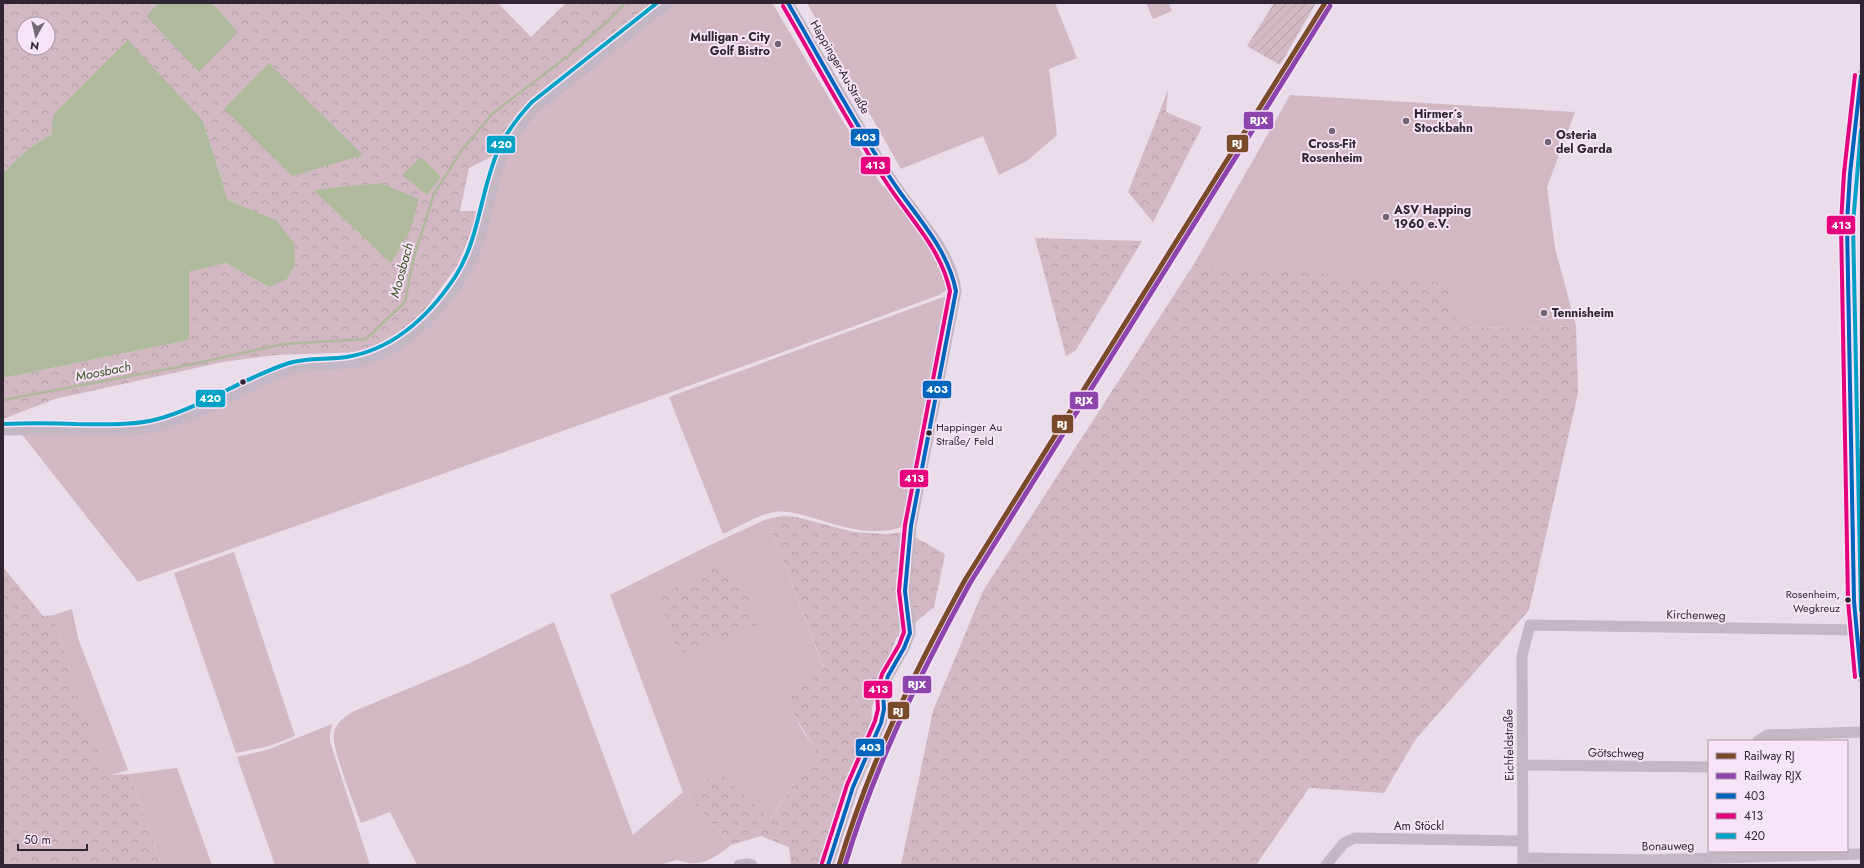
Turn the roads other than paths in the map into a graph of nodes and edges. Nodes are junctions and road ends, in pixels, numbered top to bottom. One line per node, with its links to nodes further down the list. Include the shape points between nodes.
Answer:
1 (666, 3): 4 (street, via 536,108 523,122 500,162 478,244 461,279 433,315 406,340 390,350 362,361 288,370 202,410 157,426 117,430)
2 (788, 3): 19 (street, Happinger-Au-Straße, via 891,180 940,249 952,270 956,291 911,526 905,591 910,633 888,676 883,693 881,723 853,787)
3 (1861, 76): 6 (street, via 1847,223)
4 (3, 430)
5 (1530, 625): 6 (street, Kirchenweg); 10 (street, Eichfeldstraße, via 1522,656)
6 (1858, 630): 7 (street)
7 (1861, 676)
8 (1861, 732): 9 (street, via 1767,735)
9 (1760, 740)
10 (1522, 765): 11 (street, Götschweg); 12 (street, Eichfeldstraße)
11 (1708, 767)
12 (1522, 840): 15 (street, Eichfeldstraße); 20 (street, Am Stöckl, via 1355,838 1344,843)
13 (1861, 854): 14 (street, Bonauweg)
14 (1750, 861): 16 (street, Bonauweg)
15 (1523, 862): 16 (street, Bonauweg)
16 (1648, 862)
17 (739, 865): 18 (street)
18 (752, 865)
19 (828, 865)
20 (1326, 865)

